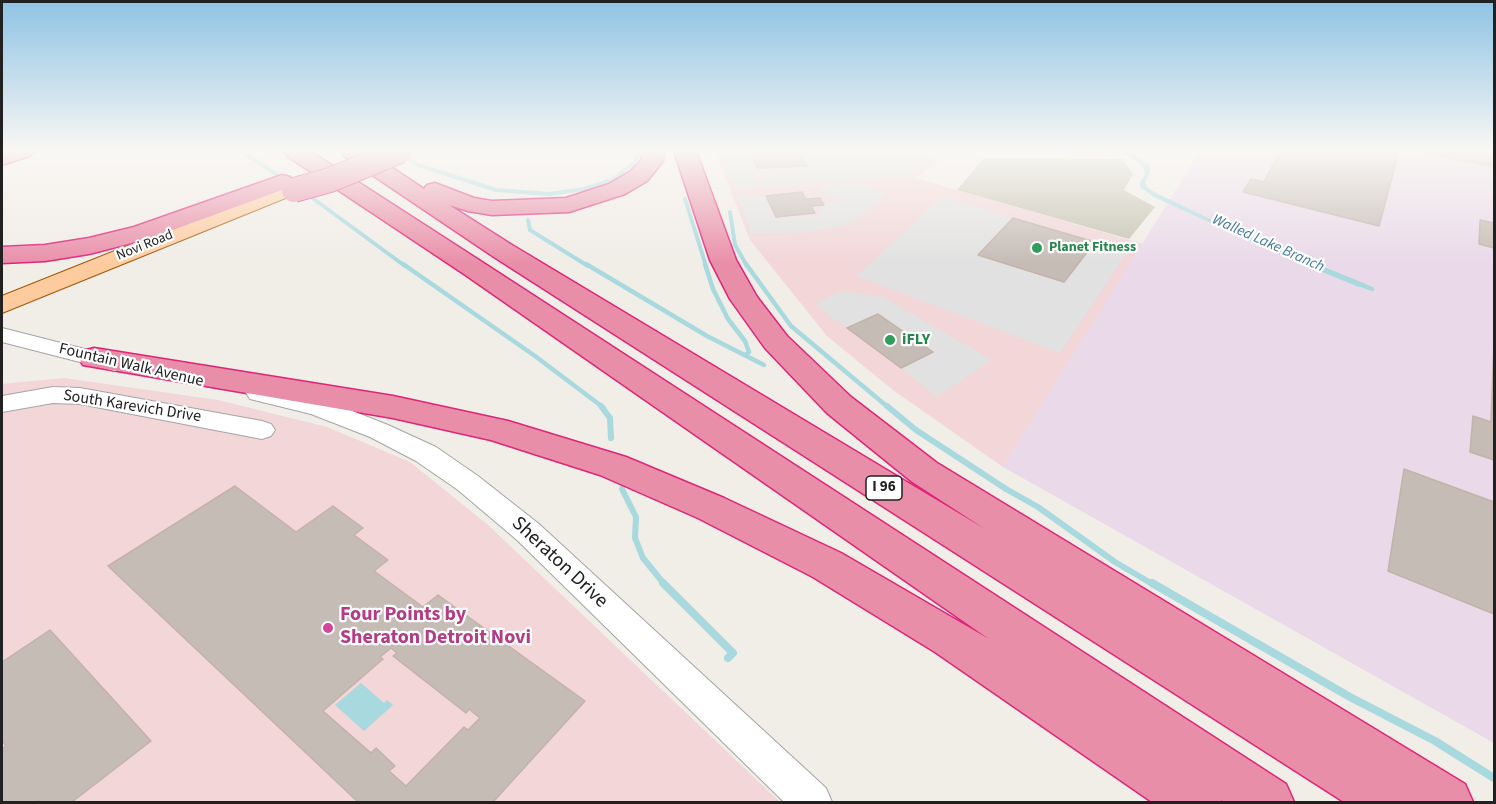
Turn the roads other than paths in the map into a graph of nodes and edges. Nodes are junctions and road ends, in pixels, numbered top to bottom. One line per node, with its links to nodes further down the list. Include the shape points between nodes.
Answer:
1 (284, 189): 10 (highway, via 89,246)
2 (285, 189): 11 (main road, Novi Road)
3 (337, 189): 9 (highway, via 358,202)
4 (351, 189): 9 (highway)
5 (418, 189): 20 (highway, I 96, via 513,257)
6 (432, 189): 7 (highway, via 468,204 537,208 569,204)
7 (618, 189)
8 (698, 189): 21 (highway, via 723,260 744,299 776,342 839,405 924,472)
9 (381, 209): 19 (highway)
10 (2, 255)
11 (2, 305)
12 (2, 335): 13 (street, Fountain Walk Avenue)
13 (94, 358): 14 (street, Fountain Walk Avenue, via 129,369); 18 (highway, via 393,407 496,429 613,466 828,565 951,638)
14 (261, 393): 17 (street, Sheraton Drive, via 318,407 379,432 426,454 468,483 528,532)
15 (2, 404): 16 (street, South Karevich Drive, via 52,395 80,396)
16 (262, 430)
17 (812, 802)
18 (1196, 802)
19 (1268, 802)
20 (1390, 802)
21 (1447, 802)

